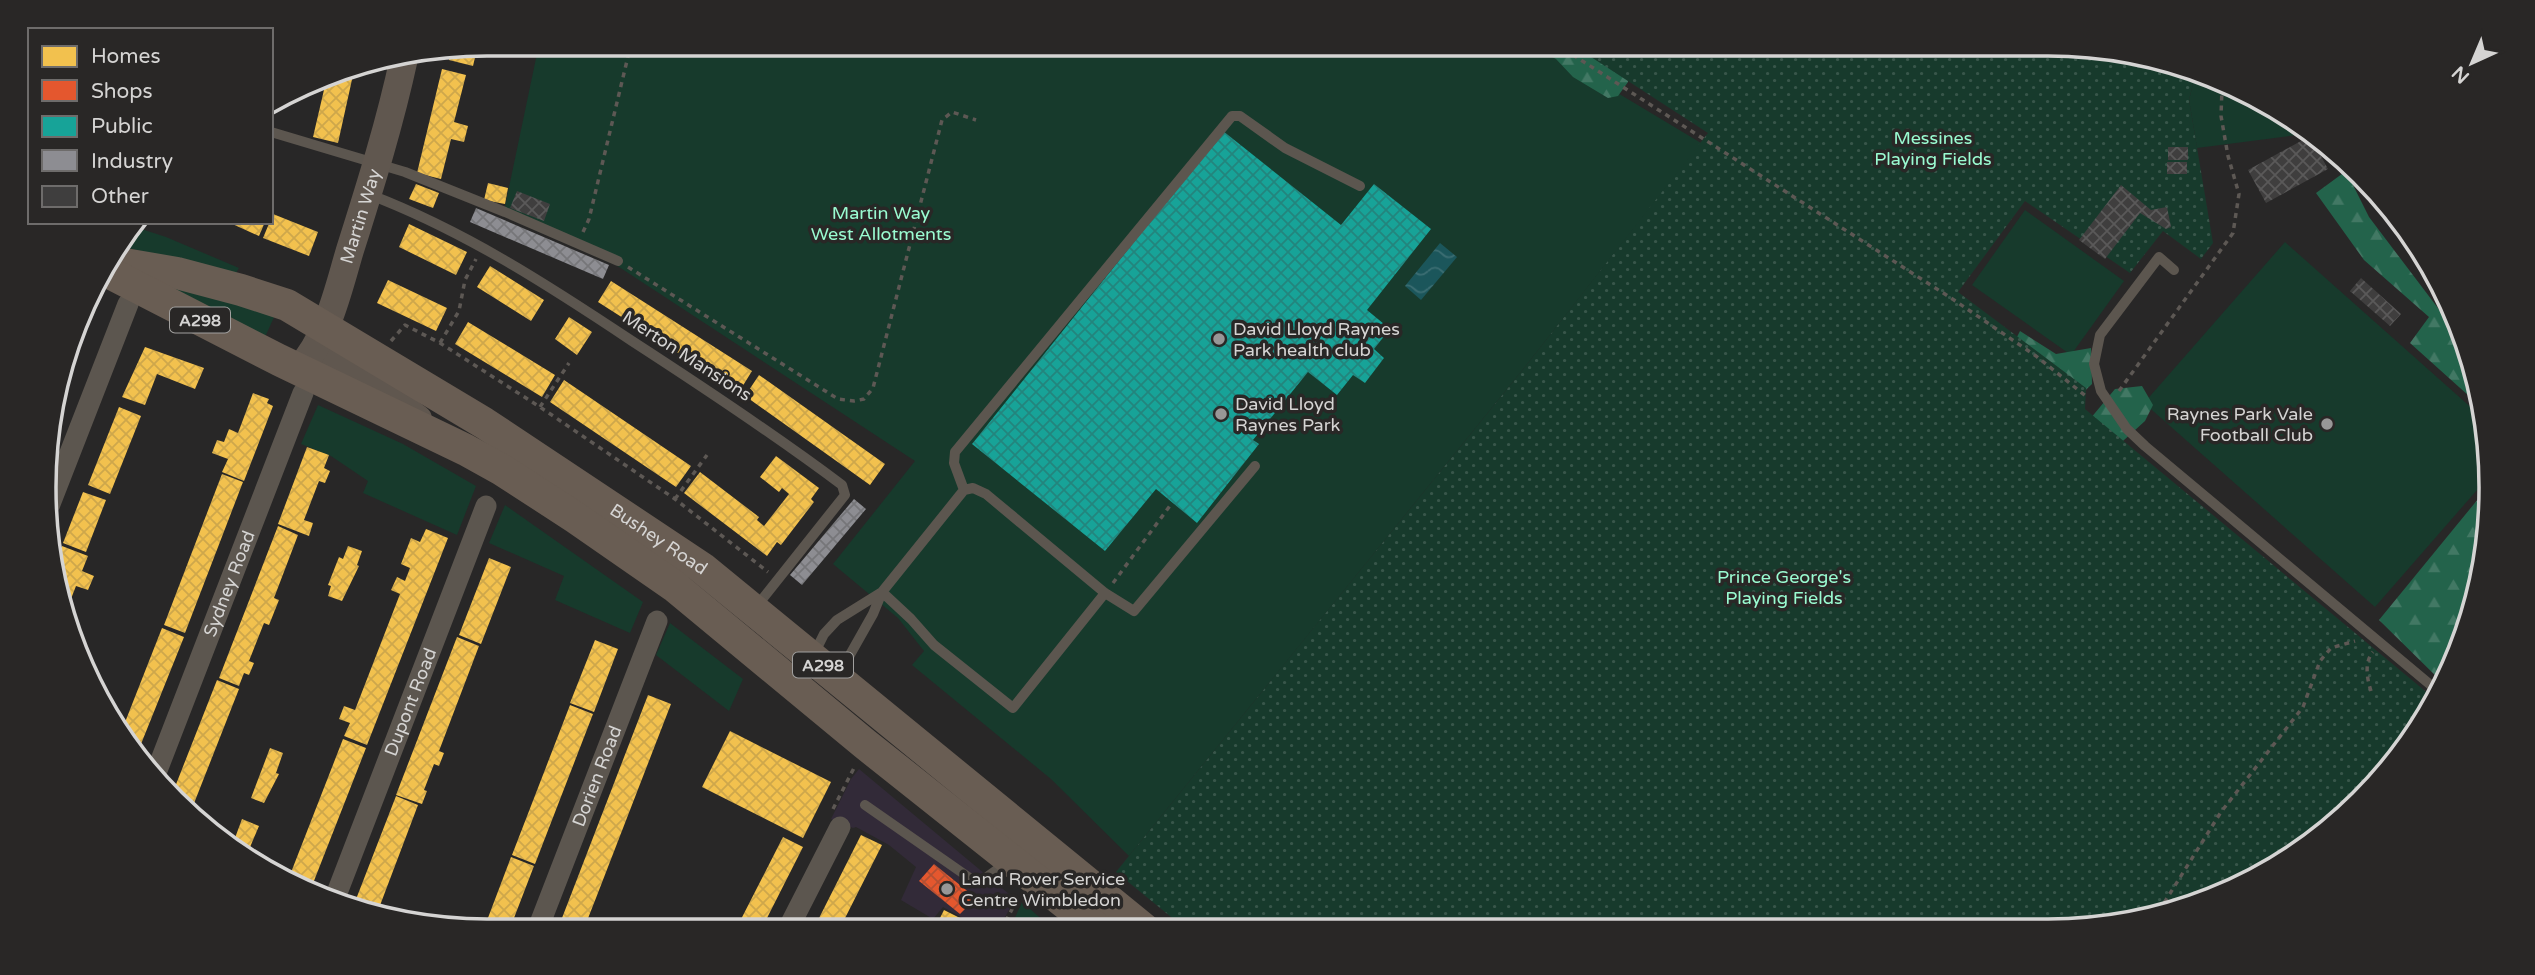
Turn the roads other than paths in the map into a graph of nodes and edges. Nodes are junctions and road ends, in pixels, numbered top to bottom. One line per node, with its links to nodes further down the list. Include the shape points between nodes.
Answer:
1 (402, 64): 3 (main road, Martin Way)
2 (273, 133): 3 (lane)
3 (377, 163): 5 (main road, Martin Way); 6 (lane)
4 (1360, 186): 16 (lane, via 1285,148 1240,116 1232,116 955,452 954,463)
5 (369, 194): 11 (main road, Martin Way); 20 (lane, Merton Mansions, via 484,246 769,430 842,485 845,495)
6 (618, 261)
7 (120, 263): 11 (main road, Bushey Road / A298, via 177,273 287,305)
8 (2174, 270): 23 (lane, via 2159,257 2101,335 2094,364 2101,391 2145,446)
9 (112, 275): 12 (main road, Bushey Road / A298)
10 (128, 304): 15 (street)
11 (323, 330): 12 (main road, Martin Way); 13 (main road, Bushey Road, via 331,353 414,414); 20 (main road, Bushey Road / A298, via 495,430 702,568)
12 (301, 381): 13 (main road, Bushey Road / A298); 24 (street, Sydney Road)
13 (432, 433): 22 (main road, Bushey Road / A298, via 502,470)
14 (1255, 466): 19 (lane, via 1134,611)
15 (56, 489)
16 (964, 490): 18 (lane); 19 (lane, via 973,488 986,494)
17 (486, 506): 28 (street, Dupont Road)
18 (882, 592): 19 (lane, via 934,645 1013,708); 22 (lane, via 873,614); 22 (lane, via 837,620 824,634)
19 (1105, 593)
20 (755, 609): 22 (main road, Bushey Road / A298)
21 (657, 621): 29 (street, Dorien Road)
22 (812, 674): 27 (main road, Bushey Road / A298); 32 (main road, Bushey Road / A298)
23 (2431, 685)
24 (159, 767)
25 (865, 805): 27 (lane, via 975,881)
26 (840, 827): 30 (street)
27 (1011, 859): 31 (main road, Bushey Road / A298)
28 (337, 892)
29 (542, 919)
30 (793, 919)
31 (1085, 919)
32 (1131, 919)

